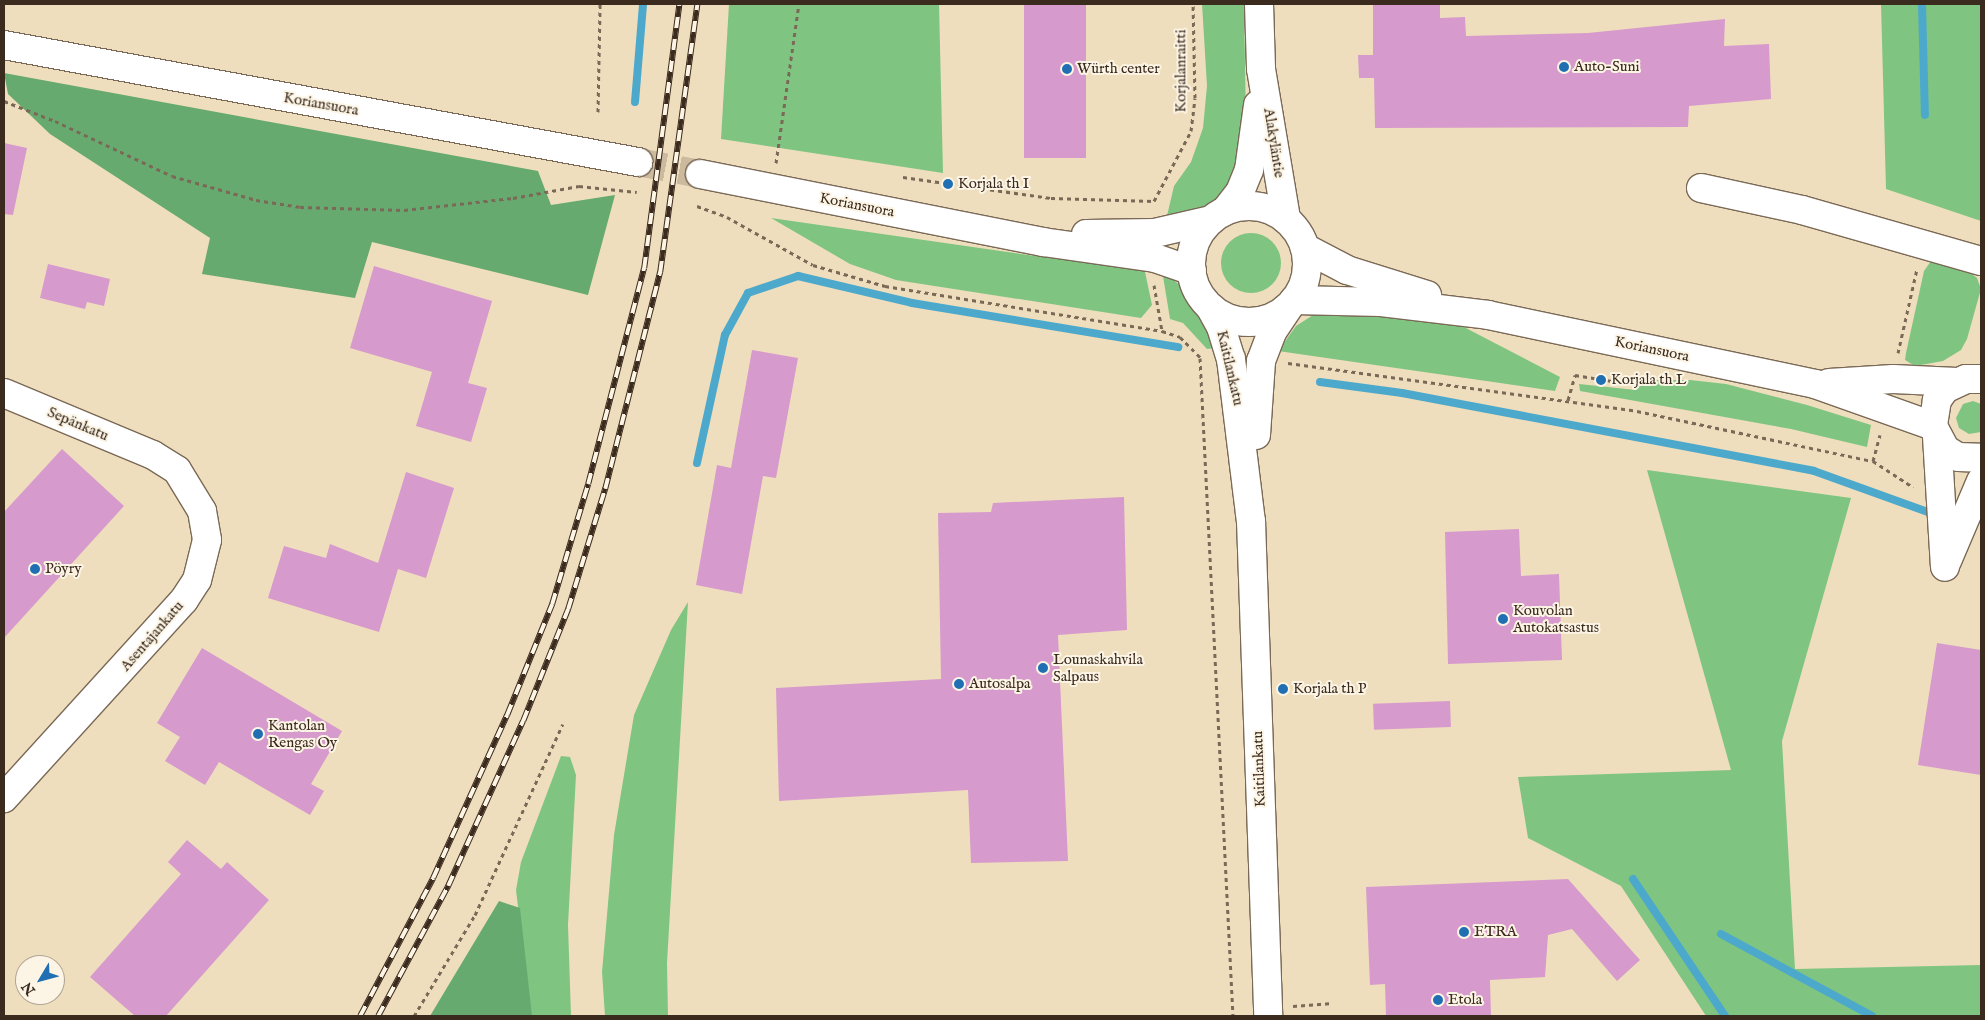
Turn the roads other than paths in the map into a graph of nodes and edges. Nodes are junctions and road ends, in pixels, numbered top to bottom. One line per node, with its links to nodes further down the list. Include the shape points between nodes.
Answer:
1 (1259, 4): 3 (main road, Alakyläntie)
2 (4, 45): 4 (main road, Koriansuora)
3 (1261, 68): 7 (main road, Alakyläntie, via 1249,170 1240,192); 8 (main road, Alakyläntie)
4 (638, 162)
5 (700, 174): 9 (main road, Koriansuora)
6 (1700, 188): 11 (main road, via 1802,210)
7 (1218, 215): 8 (main road, via 1257,206); 9 (main road, Koriansuora, via 1155,233); 12 (main road, via 1199,235 1192,252)
8 (1286, 218): 10 (main road, via 1301,237)
9 (1015, 234): 12 (main road, Koriansuora, via 1043,242 1155,258)
10 (1305, 248): 13 (main road, via 1308,266 1304,284); 15 (main road, Koriansuora, via 1347,270)
11 (1981, 261)
12 (1192, 271): 14 (main road, via 1195,285)
13 (1292, 303): 14 (main road, via 1276,315 1260,321 1242,322); 15 (main road, Koriansuora, via 1381,302); 23 (main road, Kaitilankatu, via 1272,332 1261,361)
14 (1210, 307): 23 (main road, Kaitilankatu, via 1221,327 1236,384)
15 (1488, 315): 17 (main road, Koriansuora)
16 (1969, 381): 17 (main road, Koriansuora, via 1893,379); 19 (main road, via 1937,400)
17 (1815, 384): 19 (main road, Koriansuora)
18 (4, 393): 20 (main road, Sepänkatu)
19 (1935, 431): 21 (main road, via 1946,449 1958,456); 22 (main road, via 1945,567)
20 (153, 455): 24 (main road, Asentajankatu, via 177,470 202,511 207,540 197,580 156,634)
21 (1981, 458)
22 (1981, 481)
23 (1251, 521): 25 (main road, Kaitilankatu)
24 (4, 798)
25 (1278, 1011)

